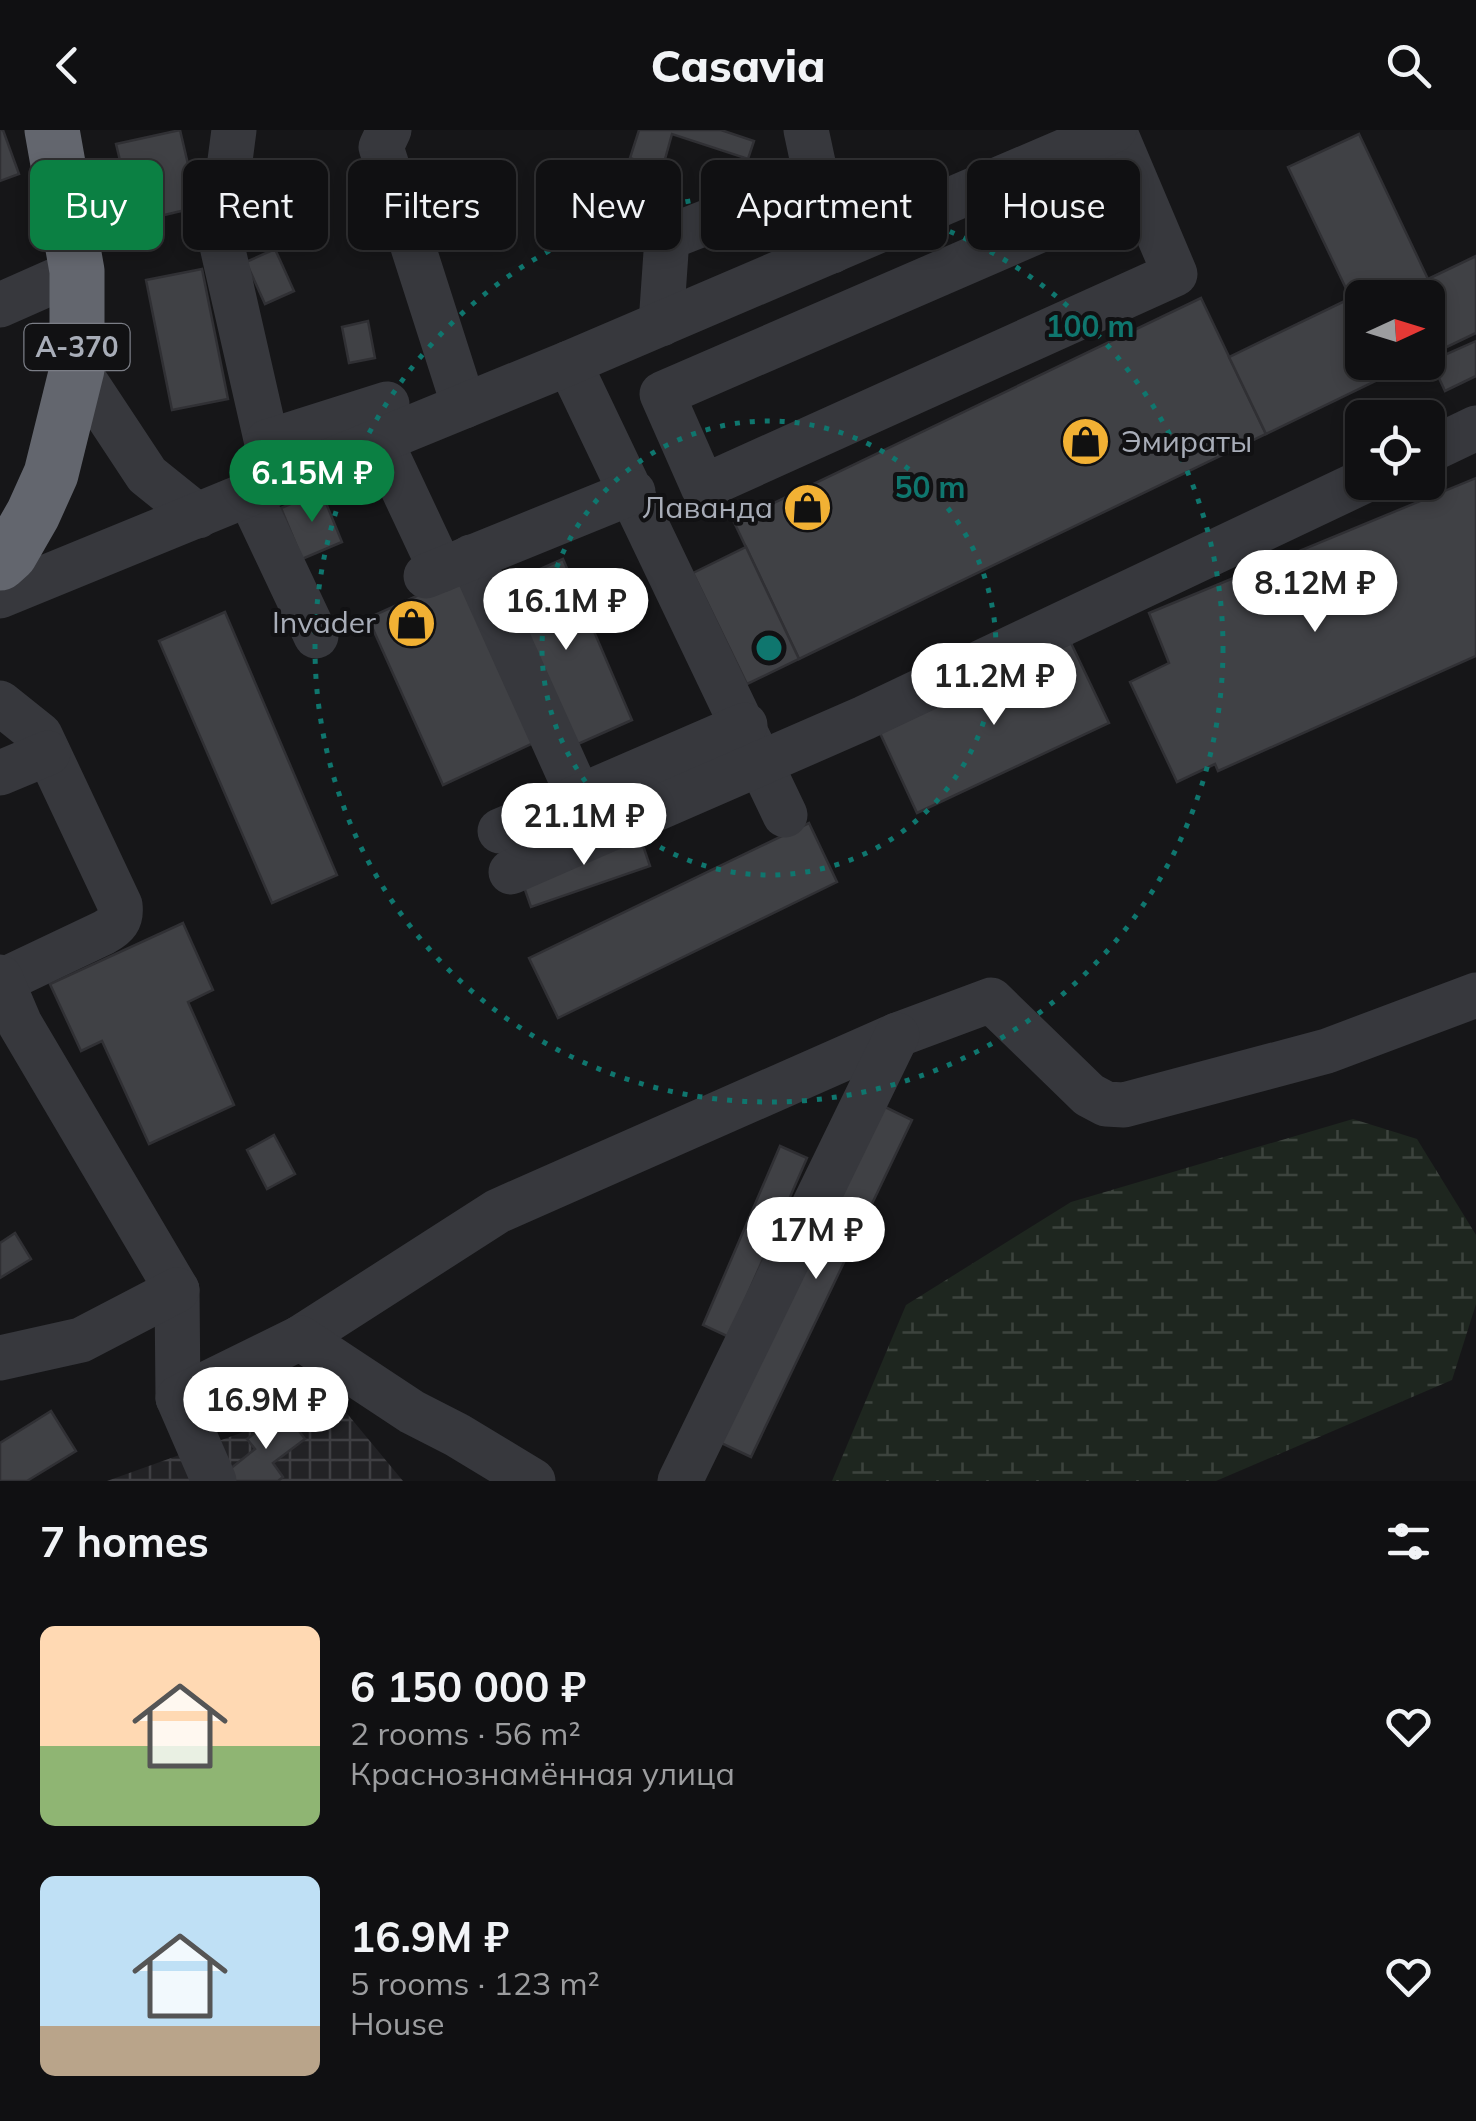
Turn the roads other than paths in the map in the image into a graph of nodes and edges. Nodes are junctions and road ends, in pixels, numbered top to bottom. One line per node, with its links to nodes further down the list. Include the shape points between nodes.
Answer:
1 (52, 130): 12 (highway, А-370)
2 (234, 130): 22 (street, via 220,237)
3 (389, 130): 18 (street, via 381,147)
4 (1114, 130): 6 (street); 10 (street)
5 (797, 133): 10 (street)
6 (1126, 160)
7 (1140, 195): 15 (street, via 1175,274 702,486 662,394)
8 (701, 224): 14 (street, via 666,238)
9 (993, 250): 15 (street)
10 (832, 251): 11 (street)
11 (790, 268): 14 (street); 15 (street)
12 (77, 271): 13 (street); 17 (highway, А-370)
13 (0, 305)
14 (661, 324): 16 (street)
15 (811, 328)
16 (569, 363): 18 (street); 24 (street)
17 (76, 368): 25 (street, via 147,475); 27 (highway, А-370, via 50,474)
18 (464, 406): 19 (street)
19 (389, 426): 22 (street); 26 (street)
20 (1476, 428): 21 (street)
21 (1445, 443)
22 (264, 473): 25 (street); 28 (street)
23 (1345, 489): 30 (street)
24 (633, 492): 26 (street); 30 (street)
25 (198, 516): 27 (street)
26 (449, 566): 33 (street)
27 (3, 571)
28 (316, 636)
29 (0, 703): 31 (street, via 40,735)
30 (754, 744): 33 (street); 33 (street, via 506,852); 34 (street)
31 (48, 753): 32 (street); 35 (street, via 122,916 104,933)
32 (0, 773)
33 (579, 797)
34 (785, 816)
35 (1, 979): 37 (street)
36 (1476, 994): 38 (street, via 1328,1050 1124,1105 1089,1096 991,1000)
37 (10, 1029): 39 (street)
38 (897, 1034): 40 (street, via 498,1211); 45 (street)
39 (178, 1290): 41 (street, via 81,1340); 42 (street)
40 (300, 1338): 42 (street); 44 (street)
41 (0, 1358)
42 (178, 1398): 43 (street)
43 (214, 1481)
44 (533, 1481)
45 (680, 1481)

